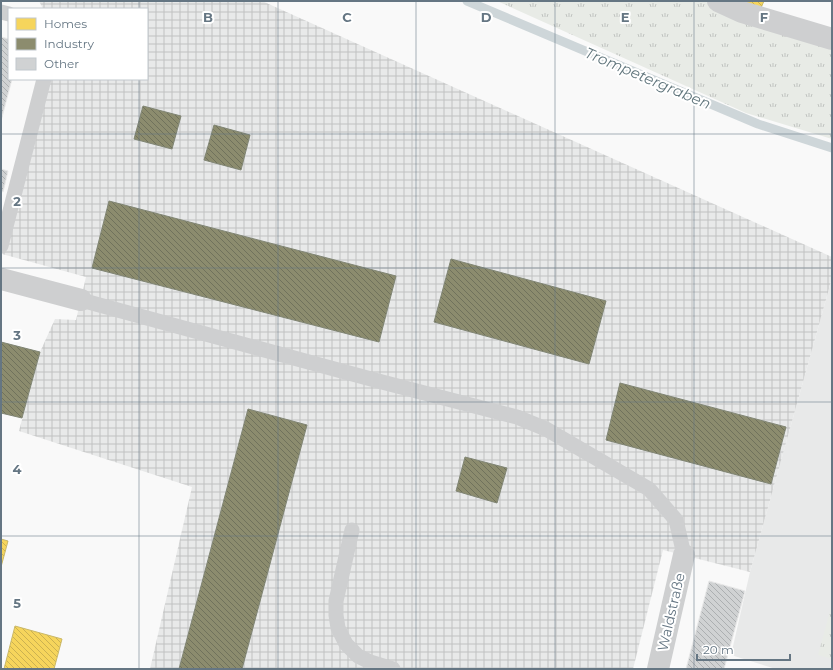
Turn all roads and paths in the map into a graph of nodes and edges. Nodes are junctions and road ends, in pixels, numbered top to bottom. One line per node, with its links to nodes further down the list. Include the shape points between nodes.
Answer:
1 (718, 1): 2 (street, via 742,12)
2 (832, 38)
3 (44, 80): 4 (lane)
4 (1, 246)
5 (1, 280): 6 (street)
6 (81, 300): 8 (lane, via 517,417 546,429 649,490 676,520)
7 (352, 530): 9 (lane, via 336,601 338,628 346,644 358,656)
8 (684, 555): 10 (street, Waldstraße)
9 (393, 669)
10 (658, 669)

